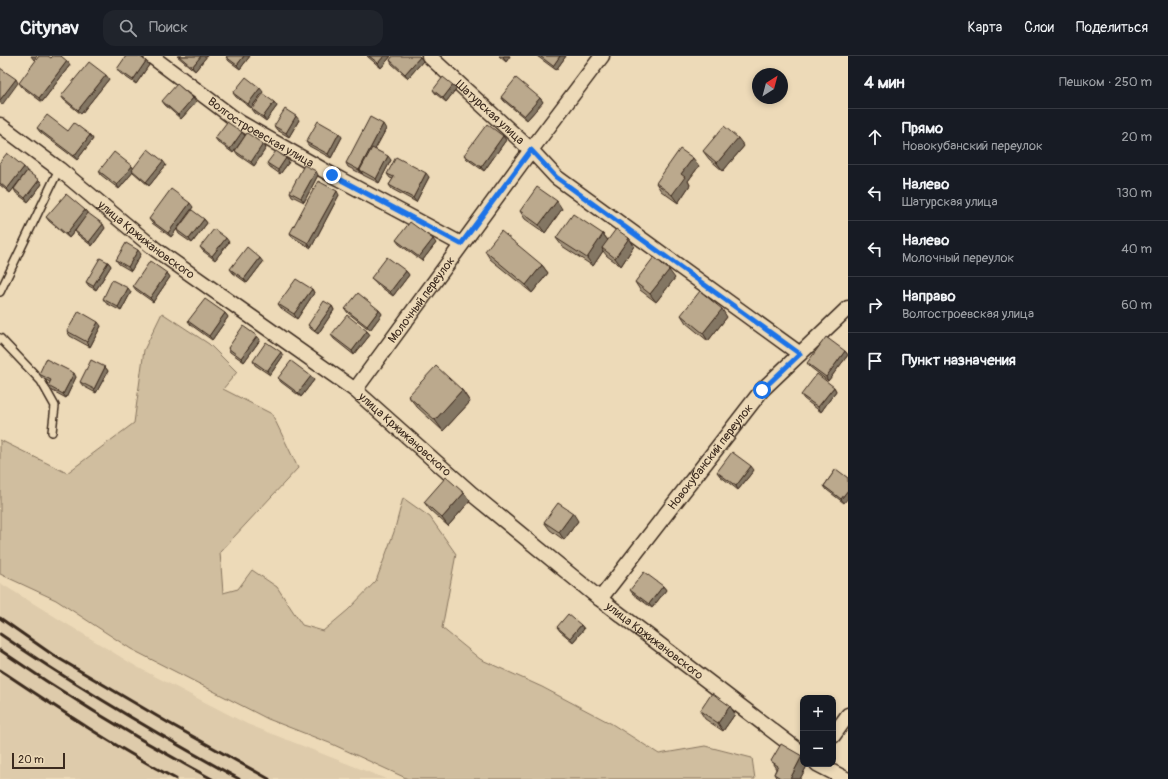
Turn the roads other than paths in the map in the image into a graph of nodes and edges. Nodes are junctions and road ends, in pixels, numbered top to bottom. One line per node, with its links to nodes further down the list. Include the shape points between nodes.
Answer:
1 (151, 56): 7 (street, Волгостроевская улица, via 239,122)
2 (429, 56): 5 (street, Шатурская улица)
3 (602, 56): 5 (street, Молочный переулок)
4 (0, 125): 6 (street, улица Кржижановского)
5 (531, 150): 7 (street, Молочный переулок); 11 (street, Шатурская улица, via 556,177)
6 (58, 169): 8 (lane); 12 (street, улица Кржижановского, via 155,249)
7 (461, 244): 12 (street, Молочный переулок)
8 (0, 292)
9 (848, 308): 11 (street, Новокубанский переулок)
10 (0, 338): 13 (lane, via 41,381 55,406)
11 (800, 354): 14 (street, Новокубанский переулок, via 762,390)
12 (355, 390): 14 (street, улица Кржижановского, via 472,494)
13 (52, 432)
14 (600, 599): 17 (street, улица Кржижановского)
15 (848, 715): 16 (street)
16 (836, 732)
17 (800, 752)
18 (824, 767): 19 (street)
19 (846, 779)

